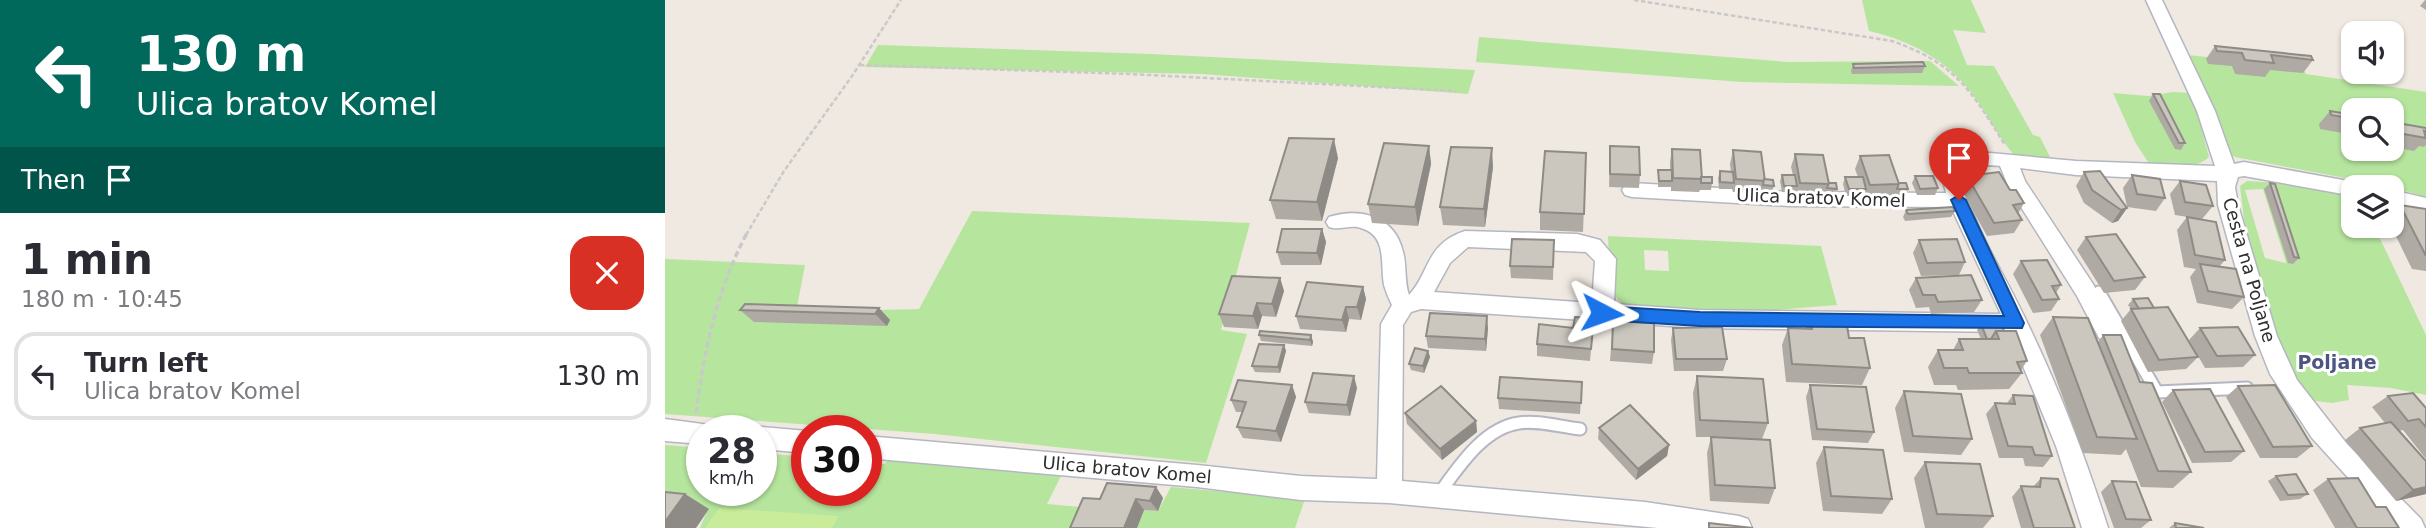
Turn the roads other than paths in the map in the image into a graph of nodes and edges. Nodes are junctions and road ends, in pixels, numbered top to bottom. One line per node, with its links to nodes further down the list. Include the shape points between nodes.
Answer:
1 (2154, 0): 3 (street, via 2206,111)
2 (2013, 162): 3 (street); 6 (street, via 1967,160 1956,164 1951,178); 14 (street, via 2016,183)
3 (2228, 176): 4 (street, Cesta na Poljane, via 2237,170 2262,171); 24 (street, Cesta na Poljane, via 2227,198 2282,387)
4 (2341, 186)
5 (1632, 190): 6 (street, Ulica bratov Komel, via 1790,199)
6 (1959, 200): 13 (street)
7 (2404, 200): 8 (street)
8 (2426, 205)
9 (1336, 222): 11 (street, via 1363,218 1380,230 1391,247 1395,285)
10 (2099, 292): 15 (lane, via 2157,392)
11 (1412, 303): 12 (street); 12 (street, via 1437,265 1465,239 1577,242 1593,246 1606,259); 20 (street, via 1392,324)
12 (1602, 313): 13 (street, via 1700,319)
13 (2016, 323): 23 (street, via 2082,484)
14 (2107, 332)
15 (2262, 388)
16 (1580, 429): 21 (lane, via 1518,423 1504,427 1475,448)
17 (665, 430): 18 (street)
18 (686, 432)
19 (882, 448): 20 (street, Ulica bratov Komel, via 1301,488)
20 (1389, 491): 21 (street, Ulica bratov Komel)
21 (1438, 495): 22 (street, Ulica bratov Komel, via 1645,514)
22 (1739, 528)
23 (2095, 528)
24 (2412, 528)

